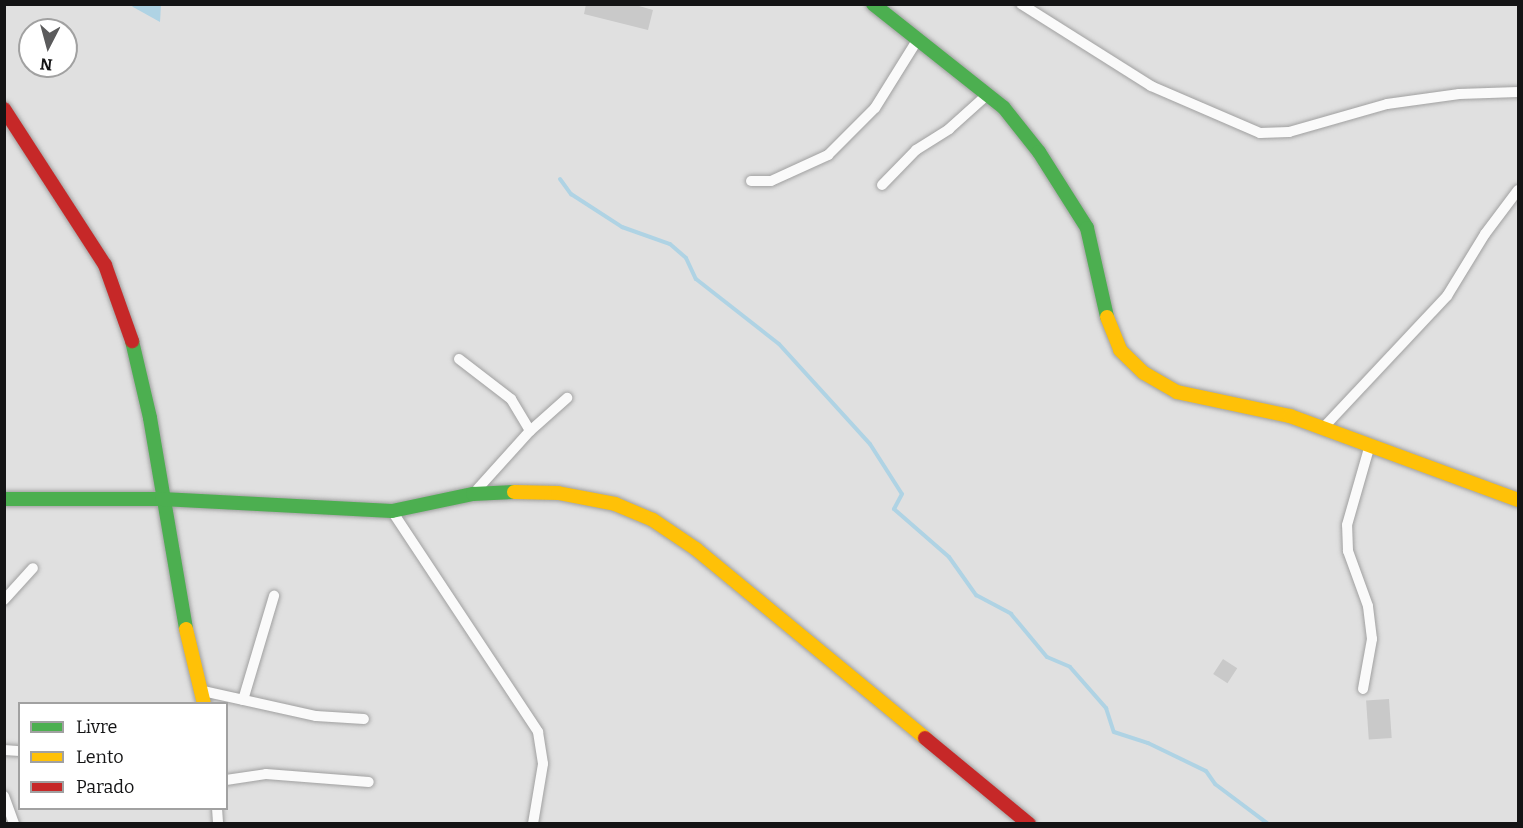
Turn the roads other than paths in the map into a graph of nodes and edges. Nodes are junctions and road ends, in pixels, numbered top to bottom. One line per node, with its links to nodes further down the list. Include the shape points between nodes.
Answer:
1 (873, 4): 3 (street)
2 (1021, 4): 4 (street, via 1151,86 1260,133 1289,132 1386,104 1459,94)
3 (918, 39): 5 (street); 7 (street, via 875,108 828,155 771,181)
4 (1518, 92)
5 (988, 94): 8 (street, via 957,122 916,150); 12 (street, via 1039,152 1087,228 1109,326 1120,350 1144,373 1177,392 1253,407)
6 (4, 110): 16 (street, via 105,266 128,322 150,418)
7 (751, 181)
8 (882, 184)
9 (1518, 190): 12 (street, via 1447,296)
10 (459, 359): 13 (street, via 511,399)
11 (567, 398): 13 (street)
12 (1324, 427): 14 (street)
13 (530, 431): 15 (street)
14 (1370, 445): 18 (street, via 1469,485); 23 (street, via 1347,525 1348,551 1368,606 1372,639)
15 (473, 494): 19 (street); 32 (street, via 558,494 615,504 653,520 770,609)
16 (162, 499): 17 (street); 19 (street); 24 (street, via 185,625)
17 (4, 500)
18 (1518, 500)
19 (392, 511): 31 (street, via 538,732 543,764)
20 (33, 568): 22 (street)
21 (274, 597): 25 (street)
22 (4, 600)
23 (1363, 689)
24 (204, 697): 25 (street)
25 (243, 700): 26 (street, via 316,716)
26 (364, 719)
27 (228, 780): 28 (street, via 266,774)
28 (369, 782)
29 (4, 796): 30 (street)
30 (14, 824)
31 (533, 824)
32 (1029, 824)

